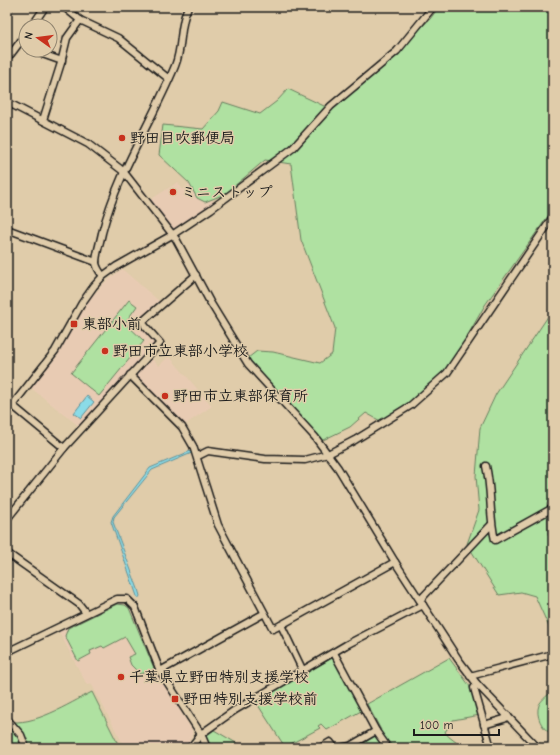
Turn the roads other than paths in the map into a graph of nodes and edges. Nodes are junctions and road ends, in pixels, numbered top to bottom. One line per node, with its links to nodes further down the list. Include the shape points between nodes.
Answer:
1 (9, 7): 6 (street)
2 (45, 7): 7 (street)
3 (64, 7): 8 (street)
4 (188, 7): 13 (street, via 183,21 178,59)
5 (433, 7): 19 (street, via 397,51 331,106 293,148 212,209)
6 (7, 10)
7 (37, 18)
8 (80, 20): 12 (street, via 67,38); 13 (street, via 118,38)
9 (18, 44): 10 (street, via 11,54)
10 (7, 52)
11 (54, 58): 12 (street)
12 (62, 61): 15 (street)
13 (169, 79): 16 (street)
14 (7, 102): 15 (street)
15 (43, 120): 16 (street, via 88,144)
16 (124, 171): 19 (street); 20 (street, via 104,226)
17 (553, 217): 27 (street, via 447,373 410,406)
18 (7, 229): 20 (street)
19 (172, 235): 21 (street); 22 (street)
20 (96, 262): 22 (street)
21 (196, 275): 23 (street, via 143,321 144,326 160,343); 27 (street, via 248,364)
22 (103, 276): 24 (street, via 82,304 54,351)
23 (130, 375): 26 (street); 28 (street, via 182,427)
24 (12, 405): 25 (street); 26 (street)
25 (7, 412)
26 (64, 448): 31 (street)
27 (328, 454): 28 (street, via 305,460 286,461 208,452); 34 (street)
28 (198, 456): 37 (street, via 218,525)
29 (486, 466): 32 (street)
30 (553, 508): 32 (street, via 495,540)
31 (7, 519)
32 (491, 525): 35 (street)
33 (7, 553): 36 (street, via 79,604)
34 (395, 562): 35 (street); 38 (street)
35 (421, 603): 40 (street); 44 (street)
36 (86, 613): 39 (street); 42 (street, via 116,599 127,599 131,602 136,607)
37 (264, 614): 38 (street, via 273,629); 42 (street)
38 (282, 625): 43 (street)
39 (7, 652)
40 (334, 653): 43 (street); 49 (street)
41 (553, 654): 44 (street)
42 (160, 671): 50 (street)
43 (303, 671): 50 (street, via 235,710)
44 (470, 676): 45 (street)
45 (477, 684): 46 (street); 48 (street, via 474,688)
46 (508, 716): 48 (street); 59 (street)
47 (7, 719): 51 (street, via 21,735)
48 (484, 725): 58 (street)
49 (376, 731): 56 (street, via 350,746); 57 (street)
50 (201, 734): 52 (street); 53 (street)
51 (26, 748)
52 (190, 748)
53 (207, 748)
54 (320, 748): 55 (street, via 330,742)
55 (335, 748)
56 (339, 748)
57 (388, 748)
58 (491, 748)
59 (538, 748)

